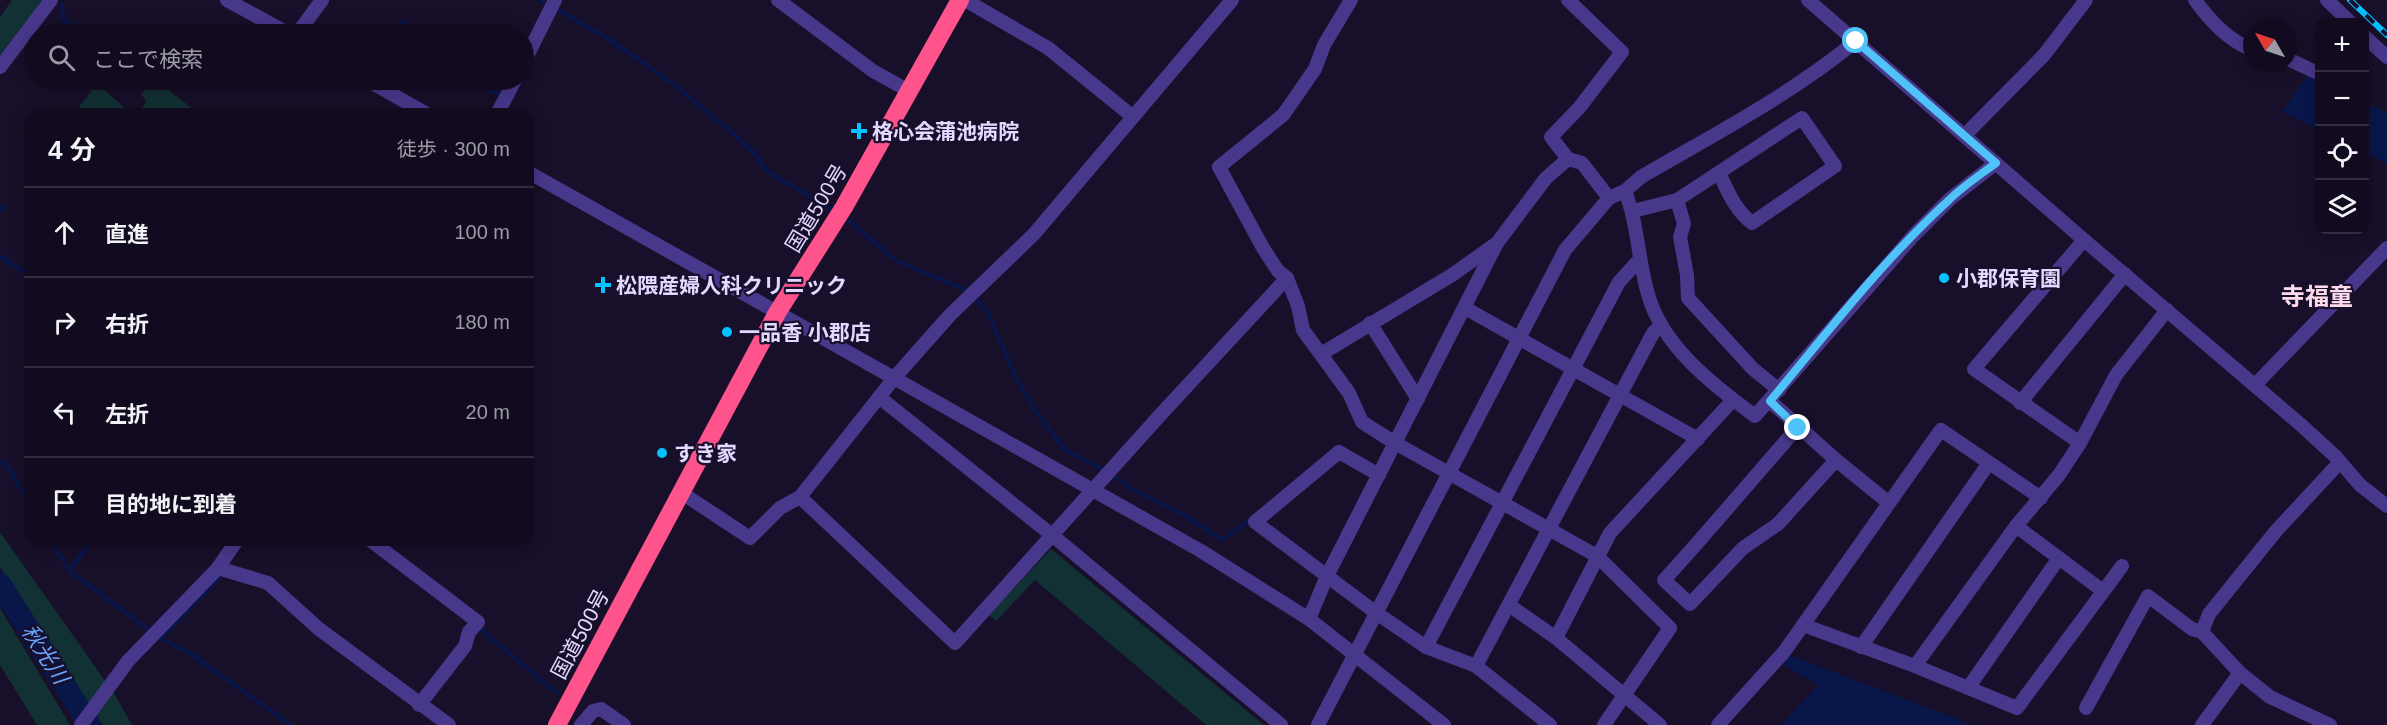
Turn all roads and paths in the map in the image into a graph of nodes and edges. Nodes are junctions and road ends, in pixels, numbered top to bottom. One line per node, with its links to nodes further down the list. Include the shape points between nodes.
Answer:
1 (51, 0): 16 (street)
2 (227, 0): 17 (street)
3 (322, 0): 18 (street)
4 (555, 0): 22 (street)
5 (778, 0): 30 (street, via 873,71)
6 (960, 0): 30 (highway, 国道500号)
7 (965, 0): 33 (street, via 1048,48)
8 (1232, 0): 33 (street)
9 (1351, 0): 48 (street, via 1310,76 1283,115 1219,167 1263,248)
10 (1568, 0): 35 (street, via 1622,52 1551,137)
11 (1808, 0): 20 (street)
12 (2086, 0): 34 (street, via 2044,55)
13 (2195, 0): 23 (street, via 2228,38)
14 (2327, 0): 15 (street)
15 (2346, 18)
16 (33, 24)
17 (271, 24)
18 (304, 24)
19 (24, 35): 26 (street)
20 (1856, 41): 34 (street); 39 (street, via 1786,93 1641,177)
21 (2369, 41): 24 (street)
22 (534, 42)
23 (2243, 46)
24 (2387, 57)
25 (2297, 63): 27 (street)
26 (0, 67)
27 (2315, 72)
28 (384, 90): 31 (street)
29 (510, 90): 32 (street)
30 (909, 91): 51 (highway, 国道500号, via 844,207)
31 (414, 108)
32 (500, 108)
33 (1132, 116): 57 (street, via 1034,234 950,315)
34 (1965, 135): 36 (street)
35 (1568, 159): 40 (street, via 1582,163); 44 (street, via 1546,178)
36 (1996, 163): 43 (street); 59 (street, via 1950,199 1913,236)
37 (1719, 174): 37 (street, via 1802,118 1835,166 1752,223 1731,199); 41 (street)
38 (534, 175): 51 (street)
39 (1624, 191): 40 (street); 42 (street)
40 (1609, 198): 54 (street, via 1566,250)
41 (1677, 200): 42 (street); 59 (street, via 1684,224 1680,237 1688,298 1753,369)
42 (1633, 211): 46 (street)
43 (2084, 240): 47 (street); 65 (street, via 1974,369)
44 (1497, 243): 49 (street); 52 (street)
45 (2387, 248): 58 (street)
46 (1640, 259): 53 (street); 56 (street, via 1619,282)
47 (2124, 274): 50 (street); 65 (street)
48 (1287, 279): 55 (street, via 1303,330); 75 (street)
49 (1465, 308): 54 (street); 62 (street)
50 (2167, 310): 58 (street); 69 (street, via 2116,375)
51 (777, 313): 57 (street); 76 (highway, 国道500号)
52 (1370, 324): 55 (street); 62 (street)
53 (1660, 326): 60 (street); 63 (street, via 1686,358)
54 (1520, 340): 56 (street); 73 (street)
55 (1321, 354): 68 (street, via 1362,422)
56 (1573, 370): 60 (street); 79 (street)
57 (895, 378): 61 (street); 75 (street)
58 (2255, 386): 71 (street)
59 (1779, 390): 64 (street)
60 (1620, 396): 67 (street); 83 (street)
61 (879, 397): 77 (street); 84 (street)
62 (1419, 399): 68 (street)
63 (1733, 400): 64 (street, via 1755,416); 67 (street)
64 (1770, 401): 66 (street)
65 (2020, 403): 69 (street)
66 (1798, 428): 70 (street); 70 (street, via 1664,580 1690,604 1743,548 1778,524)
67 (1698, 439): 87 (street, via 1610,533)
68 (1395, 443): 73 (street); 74 (street)
69 (2080, 443): 78 (street)
70 (1836, 460): 80 (street)
71 (2340, 462): 81 (street); 97 (street, via 2276,531 2209,614)
72 (1989, 463): 78 (street); 80 (street, via 1941,430); 100 (street)
73 (1450, 473): 79 (street); 94 (street)
74 (1379, 476): 91 (street); 91 (street, via 1339,452 1256,522)
75 (1094, 490): 84 (street); 95 (street, via 1201,550)
76 (682, 494): 77 (street, via 750,538 780,508); 112 (highway, 国道500号)
77 (800, 497): 84 (street, via 955,643)
78 (2041, 498): 82 (street)
79 (1502, 502): 83 (street); 99 (street)
80 (1889, 503): 96 (street)
81 (2387, 506)
82 (2016, 526): 88 (street); 103 (street)
83 (1549, 529): 87 (street); 93 (street)
84 (1053, 536): 115 (street)
85 (233, 546): 90 (street)
86 (378, 546): 107 (street, via 478,622 469,632 465,646)
87 (1597, 556): 98 (street); 106 (street, via 1670,628)
88 (2060, 558): 92 (street); 105 (street)
89 (2122, 566): 92 (street)
90 (218, 568): 107 (street, via 268,583 319,629); 110 (street, via 139,648)
91 (1327, 576): 94 (street); 95 (street)
92 (2103, 591): 105 (street, via 2016,708)
93 (1509, 605): 98 (street); 102 (street)
94 (1375, 612): 99 (street); 101 (street)
95 (1309, 619): 101 (street)
96 (1803, 625): 100 (street); 122 (street, via 1775,664)
97 (2202, 632): 104 (street); 108 (street, via 2192,629 2148,596)
98 (1556, 638): 106 (street)
99 (1426, 647): 102 (street)
100 (1861, 647): 103 (street)
101 (1355, 653): 109 (street); 116 (street)
102 (1476, 666): 119 (street)
103 (1915, 666): 105 (street)
104 (2240, 673): 123 (street); 124 (street, via 2270,697)
105 (1968, 688)
106 (1625, 694): 120 (street); 121 (street)
107 (419, 705): 111 (street)
108 (2086, 708)
109 (1428, 712): 117 (street); 118 (street)
110 (81, 725)
111 (449, 725)
112 (557, 725)
113 (581, 725): 114 (street, via 593,711 601,709)
114 (624, 725)
115 (1281, 725)
116 (1318, 725)
117 (1421, 725)
118 (1444, 725)
119 (1550, 725)
120 (1604, 725)
121 (1660, 725)
122 (1718, 725)
123 (2202, 725)
124 (2328, 725)

